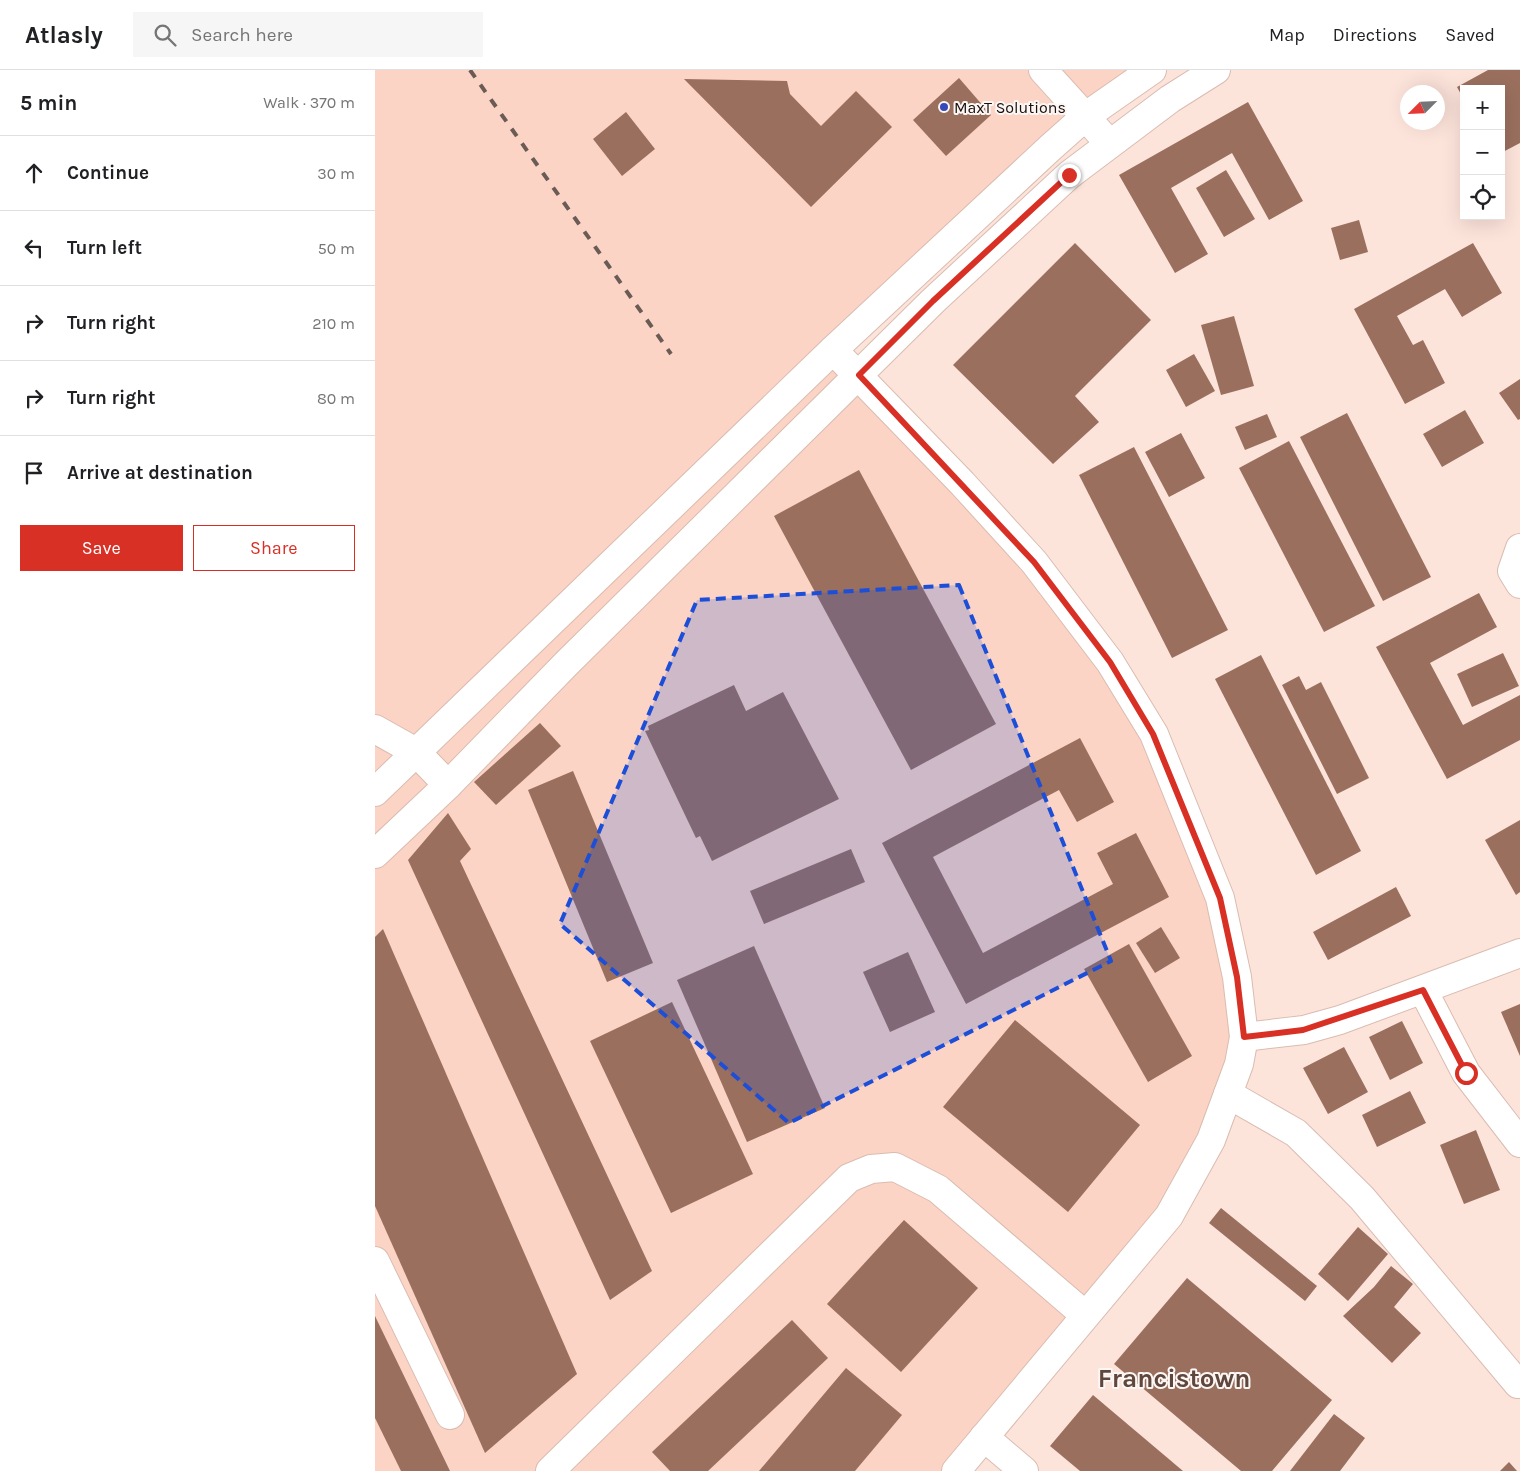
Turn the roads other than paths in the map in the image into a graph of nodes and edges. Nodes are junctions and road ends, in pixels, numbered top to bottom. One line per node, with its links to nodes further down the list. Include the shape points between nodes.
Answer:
1 (1043, 70): 4 (main road)
2 (1152, 70): 4 (main road)
3 (1216, 70): 5 (main road)
4 (1086, 116): 5 (main road); 6 (main road)
5 (1109, 143): 7 (main road, via 1069,175)
6 (833, 350): 7 (main road); 8 (main road)
7 (859, 375): 10 (main road); 19 (main road, via 1034,562 1110,662 1153,734 1220,898 1237,977)
8 (638, 538): 10 (main road); 13 (main road)
9 (1520, 548): 11 (main road, via 1512,571)
10 (664, 569): 14 (main road)
11 (1520, 584)
12 (375, 729): 13 (main road)
13 (416, 752): 14 (main road); 15 (main road)
14 (448, 785): 16 (main road)
15 (375, 792)
16 (375, 854)
17 (1520, 953): 18 (main road)
18 (1423, 990): 19 (main road, via 1303,1030); 21 (main road, via 1466,1073)
19 (1244, 1037): 20 (main road)
20 (1228, 1094): 23 (main road, via 1211,1140 1169,1216); 24 (main road, via 1296,1133 1362,1198)
21 (1520, 1143)
22 (375, 1261): 25 (main road)
23 (1085, 1315): 26 (main road); 27 (main road, via 938,1189 895,1168 871,1169 849,1178)
24 (1517, 1384)
25 (450, 1415)
26 (984, 1437): 28 (main road); 29 (main road)
27 (549, 1471)
28 (956, 1471)
29 (1024, 1471)

